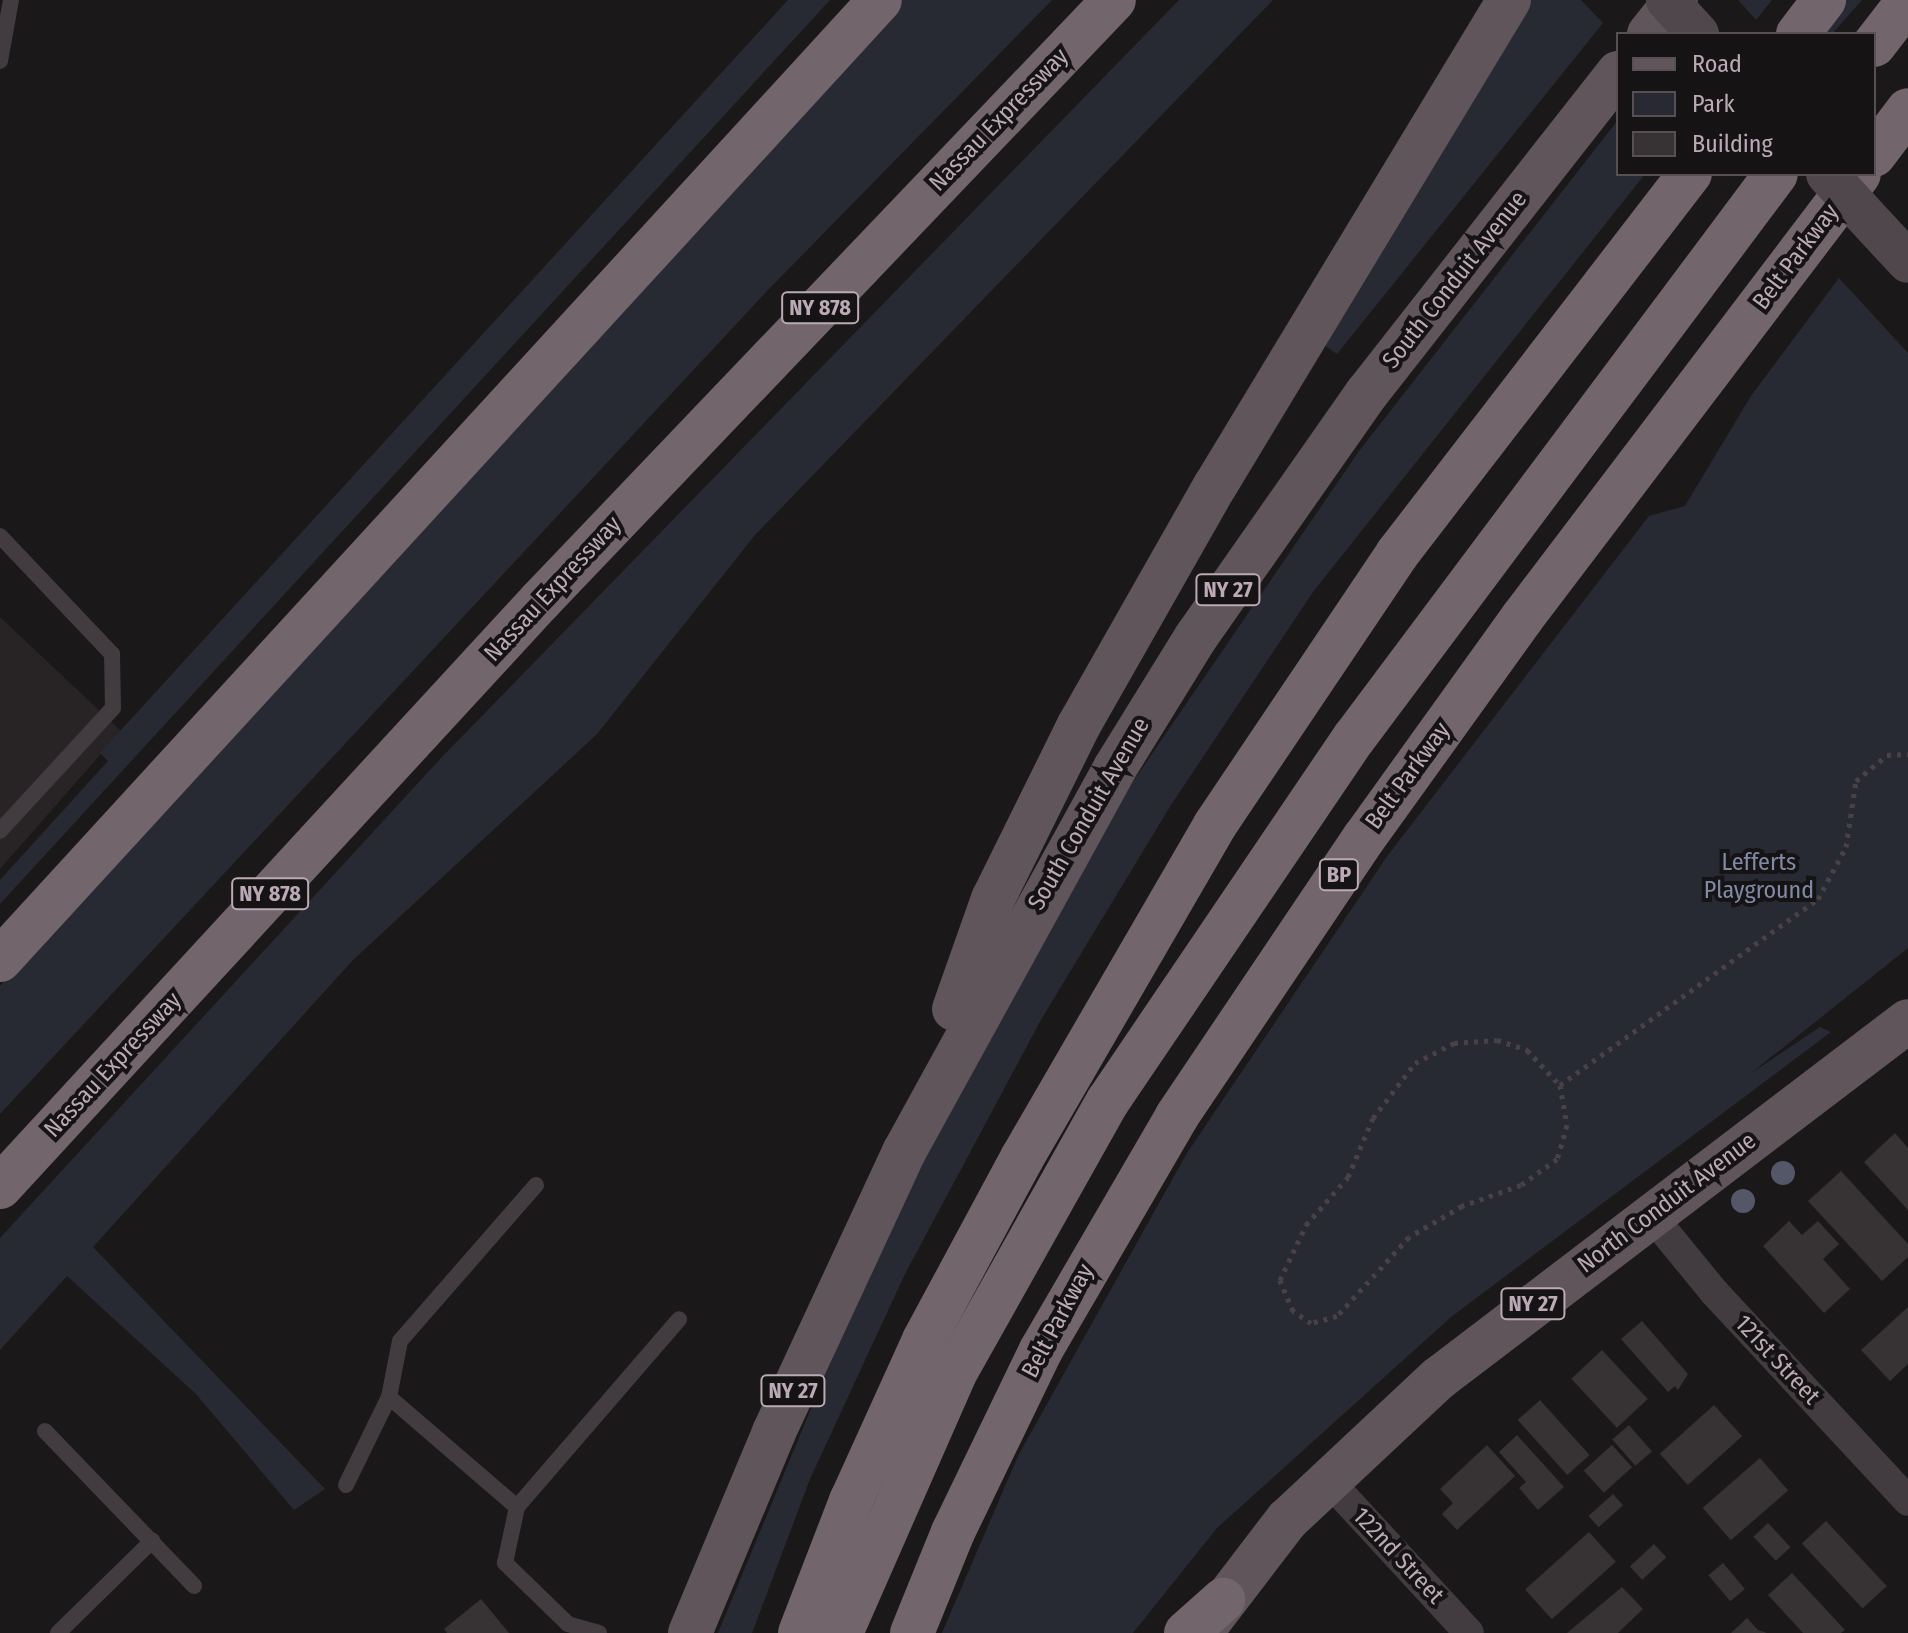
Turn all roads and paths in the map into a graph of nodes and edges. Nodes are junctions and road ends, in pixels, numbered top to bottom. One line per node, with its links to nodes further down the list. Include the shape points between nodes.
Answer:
1 (11, 0): 13 (lane)
2 (880, 0): 25 (highway)
3 (1509, 0): 28 (main road, via 1215,486 1079,725 993,899)
4 (1667, 0): 10 (main road, bridge)
5 (1676, 0): 9 (main road)
6 (1824, 0): 11 (highway)
7 (1908, 1): 12 (highway)
8 (1109, 5): 30 (highway, Nassau Expressway / NY 878, via 540,601)
9 (1651, 32)
10 (1696, 32)
11 (1800, 32)
12 (1876, 42)
13 (0, 61)
14 (1616, 76): 28 (main road, South Conduit Avenue / NY 27, via 1367,393 1196,637 1035,906)
15 (1908, 110): 16 (highway)
16 (1876, 152)
17 (1688, 176): 45 (highway, via 1389,565 1215,825 1022,1158 924,1340 851,1501)
18 (1774, 176): 46 (highway, via 1382,699 1108,1101 954,1375)
19 (1829, 176): 21 (main road, bridge)
20 (1857, 176): 47 (highway, Belt Parkway / BP, via 1522,618 1214,1058 1041,1350 959,1520)
21 (1908, 262)
22 (0, 536): 24 (lane, via 112,654 113,708)
23 (1908, 754): 27 (path, via 1887,755 1856,781 1846,847 1818,899)
24 (0, 831)
25 (0, 960)
26 (1908, 1021): 31 (main road, North Conduit Avenue / NY 27)
27 (1560, 1085): 27 (path, via 1567,1125 1557,1159 1521,1185 1462,1206 1409,1237 1337,1316 1311,1323 1293,1311 1280,1280 1306,1225 1348,1177 1373,1118 1415,1063 1454,1043 1497,1040 1527,1050)
28 (904, 1152): 44 (main road, South Conduit Avenue / NY 27, via 774,1432)
29 (536, 1185): 33 (lane, via 400,1341)
30 (0, 1187)
31 (1651, 1215): 35 (main road, North Conduit Avenue / NY 27, via 1439,1378); 37 (street, 121st Street, via 1714,1292)
32 (679, 1319): 38 (lane)
33 (389, 1397): 36 (lane); 38 (lane)
34 (45, 1431): 39 (lane)
35 (1327, 1479): 41 (main road, North Conduit Avenue / NY 27); 49 (street, 122nd Street)
36 (346, 1485)
37 (1908, 1501)
38 (517, 1507): 43 (lane, via 505,1563 568,1624)
39 (152, 1541): 40 (lane); 42 (lane)
40 (194, 1586)
41 (1212, 1616): 48 (highway)
42 (58, 1633)
43 (599, 1633)
44 (690, 1633)
45 (800, 1633)
46 (841, 1633)
47 (912, 1633)
48 (1186, 1633)
49 (1469, 1633)

